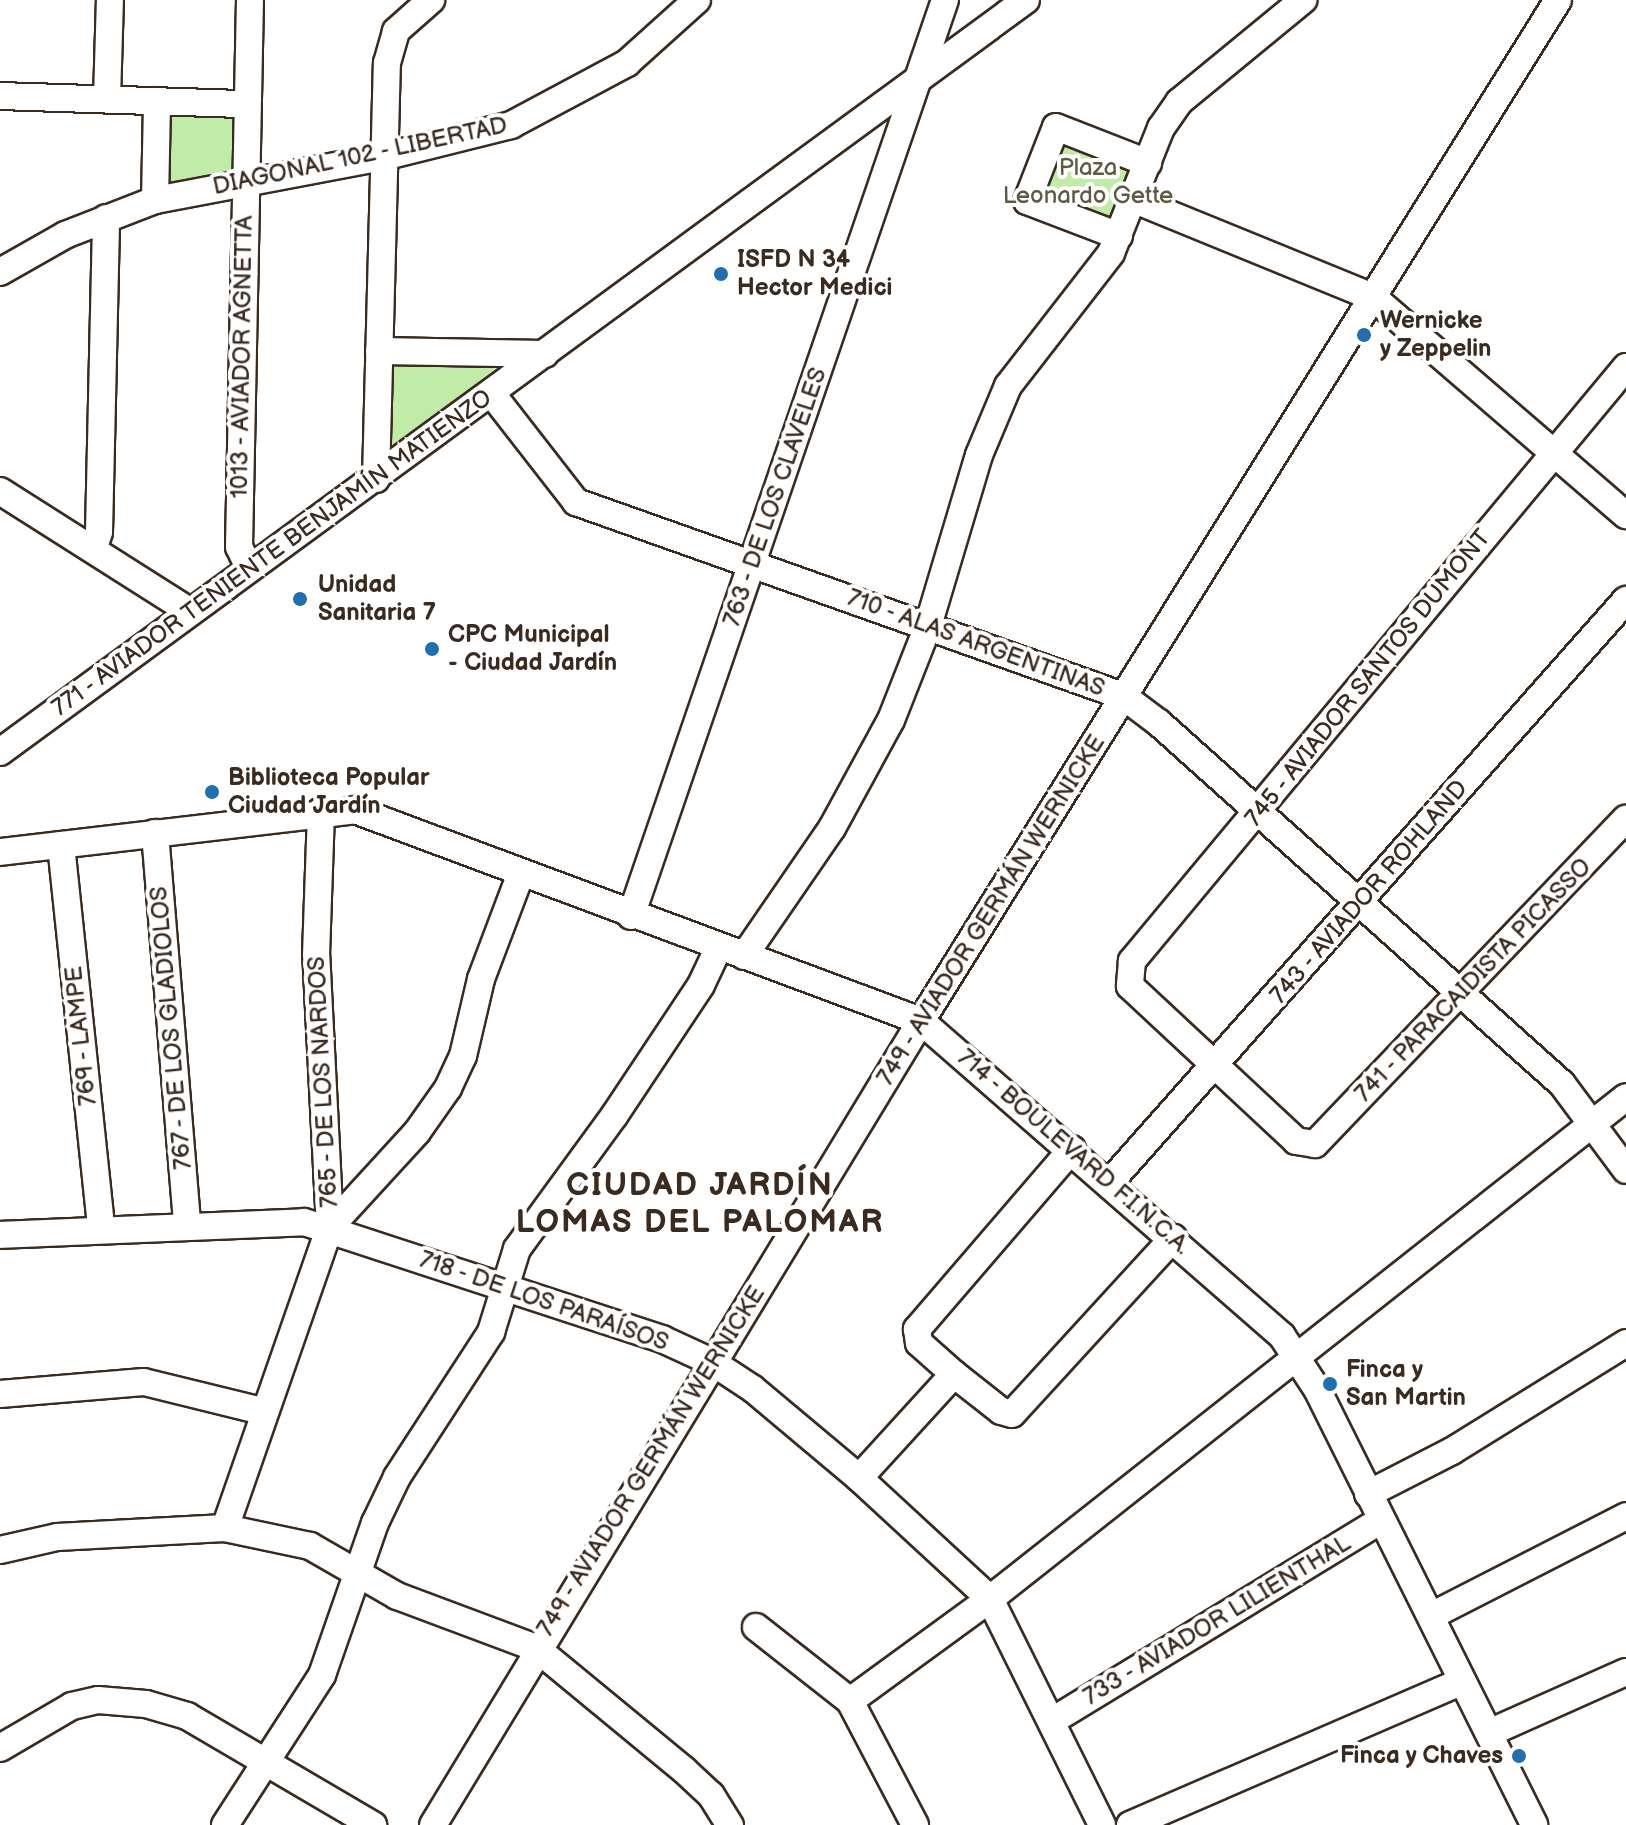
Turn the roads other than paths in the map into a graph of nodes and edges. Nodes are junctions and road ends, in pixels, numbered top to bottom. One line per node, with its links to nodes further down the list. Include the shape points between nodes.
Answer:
1 (110, 0): 11 (street)
2 (250, 0): 13 (street, 1013 - AVIADOR AGNETTA)
3 (431, 0): 14 (street, via 405,20 389,48)
4 (697, 0): 14 (street, DIAGONAL 102 - LIBERTAD, via 627,63 547,110 500,128)
5 (945, 0): 9 (street, 763 - DE LOS CLAVELES)
6 (1026, 0): 9 (street, 771 - AVIADOR TENIENTE BENJAMÍN MATIENZO)
7 (1303, 0): 15 (street, via 1185,95 1164,121)
8 (1558, 0): 22 (street, 749 - AVIADOR GERMÁN WERNICKE)
9 (920, 79): 24 (street, 771 - AVIADOR TENIENTE BENJAMÍN MATIENZO); 32 (street, 763 - DE LOS CLAVELES)
10 (0, 96): 11 (street)
11 (107, 99): 12 (street)
12 (157, 101): 13 (street); 17 (street)
13 (247, 104): 16 (street, 1013 - AVIADOR AGNETTA)
14 (383, 157): 16 (street, DIAGONAL 102 - LIBERTAD); 23 (street)
15 (1148, 163): 18 (street); 20 (street, via 1056,127 1027,201)
16 (245, 181): 17 (street, DIAGONAL 102 - LIBERTAD); 33 (street, 1013 - AVIADOR AGNETTA, via 239,547)
17 (155, 200): 19 (street, DIAGONAL 102 - LIBERTAD)
18 (1135, 200): 20 (street); 22 (street)
19 (106, 218): 21 (street, DIAGONAL 102 - LIBERTAD); 31 (street, via 99,532)
20 (1119, 236): 36 (street, via 999,403)
21 (0, 272)
22 (1373, 297): 27 (street); 37 (street, 749 - AVIADOR GERMÁN WERNICKE)
23 (379, 351): 24 (street, 771 - AVIADOR TENIENTE BENJAMÍN MATIENZO); 28 (street)
24 (545, 354): 26 (street, 771 - AVIADOR TENIENTE BENJAMÍN MATIENZO)
25 (1626, 367): 27 (street, 745 - AVIADOR SANTOS DUMONT)
26 (492, 394): 28 (street, 771 - AVIADOR TENIENTE BENJAMÍN MATIENZO); 32 (street, 710 - ALAS ARGENTINAS, via 576,502)
27 (1553, 450): 30 (street); 40 (street, 745 - AVIADOR SANTOS DUMONT)
28 (376, 479): 33 (street, 771 - AVIADOR TENIENTE BENJAMÍN MATIENZO)
29 (0, 491): 31 (street)
30 (1626, 515)
31 (94, 548): 35 (street)
32 (753, 563): 36 (street, 710 - ALAS ARGENTINAS); 47 (street, 763 - DE LOS CLAVELES)
33 (249, 568): 35 (street, 771 - AVIADOR TENIENTE BENJAMÍN MATIENZO)
34 (1626, 600): 46 (street, 743 - AVIADOR ROHLAND)
35 (189, 611): 38 (street, 771 - AVIADOR TENIENTE BENJAMÍN MATIENZO)
36 (928, 626): 37 (street, 710 - ALAS ARGENTINAS); 49 (street, via 870,763)
37 (1123, 696): 40 (street, 710 - ALAS ARGENTINAS); 51 (street, 749 - AVIADOR GERMÁN WERNICKE)
38 (0, 752)
39 (321, 811): 42 (street, 714 - BOULEVARD F.I.N.C.A.); 45 (street, 714 - BOULEVARD F.I.N.C.A., via 371,815); 59 (street, 765 - DE LOS NARDOS, via 316,955)
40 (1259, 812): 46 (street, 710 - ALAS ARGENTINAS); 52 (street, 745 - AVIADOR SANTOS DUMONT, via 1132,961 1128,978 1135,993)
41 (1626, 819): 50 (street, 741 - PARACAIDISTA PICASSO)
42 (155, 833): 43 (street, 714 - BOULEVARD F.I.N.C.A.); 58 (street, 767 - DE LOS GLADIOLOS)
43 (61, 845): 44 (street, 714 - BOULEVARD F.I.N.C.A.); 60 (street, 769 - LAMPE)
44 (0, 852)
45 (520, 876): 47 (street, 714 - BOULEVARD F.I.N.C.A.); 59 (street, via 448,1088 417,1132)
46 (1362, 902): 50 (street, 710 - ALAS ARGENTINAS); 52 (street, 743 - AVIADOR ROHLAND)
47 (631, 916): 48 (street, 714 - BOULEVARD F.I.N.C.A.)
48 (719, 947): 49 (street, 714 - BOULEVARD F.I.N.C.A.); 63 (street, via 701,985 614,1116 525,1235)
49 (744, 956): 51 (street, 714 - BOULEVARD F.I.N.C.A.)
50 (1463, 992): 52 (street, 741 - PARACAIDISTA PICASSO, via 1320,1141 1309,1146 1296,1141); 54 (street, 710 - ALAS ARGENTINAS)
51 (921, 1021): 55 (street, 714 - BOULEVARD F.I.N.C.A.); 66 (street, 749 - AVIADOR GERMÁN WERNICKE)
52 (1215, 1067): 57 (street, 743 - AVIADOR ROHLAND)
53 (1626, 1097): 54 (street)
54 (1594, 1121): 56 (street, 710 - ALAS ARGENTINAS); 65 (street)
55 (1072, 1149): 57 (street, 714 - BOULEVARD F.I.N.C.A.); 67 (street, via 916,1333 919,1343)
56 (1626, 1170)
57 (1110, 1182): 62 (street, 714 - BOULEVARD F.I.N.C.A.)
58 (187, 1224): 59 (street, 718 - DE LOS PARAÍSOS, via 278,1220); 60 (street, 718 - DE LOS PARAÍSOS)
59 (330, 1227): 63 (street, 718 - DE LOS PARAÍSOS); 69 (street, 765 - DE LOS NARDOS)
60 (101, 1228): 61 (street, 718 - DE LOS PARAÍSOS)
61 (0, 1235)
62 (1173, 1238): 65 (street, 714 - BOULEVARD F.I.N.C.A., via 1282,1336); 67 (street, via 1008,1414)
63 (505, 1289): 66 (street, 718 - DE LOS PARAÍSOS, via 662,1339); 76 (street, via 485,1345 397,1477)
64 (1626, 1343): 71 (street, via 1452,1451)
65 (1296, 1356): 71 (street, 714 - BOULEVARD F.I.N.C.A.); 77 (street)
66 (712, 1362): 70 (street, 718 - DE LOS PARAÍSOS); 80 (street, 749 - AVIADOR GERMÁN WERNICKE)
67 (954, 1374): 70 (street)
68 (0, 1394): 69 (street, via 144,1382)
69 (262, 1411): 74 (street, 765 - DE LOS NARDOS)
70 (859, 1478): 77 (street, 718 - DE LOS PARAÍSOS)
71 (1368, 1494): 73 (street, 714 - BOULEVARD F.I.N.C.A.)
72 (1626, 1516): 78 (street)
73 (1381, 1520): 78 (street, 714 - BOULEVARD F.I.N.C.A.); 84 (street, 733 - AVIADOR LILIENTHAL)
74 (225, 1528): 75 (street, via 57,1537); 76 (street, via 310,1546)
75 (0, 1550)
76 (359, 1574): 80 (street, via 397,1596); 87 (street, via 322,1675)
77 (990, 1599): 83 (street); 84 (street, 718 - DE LOS PARAÍSOS)
78 (1431, 1616): 82 (street, 714 - BOULEVARD F.I.N.C.A.)
79 (756, 1627): 83 (street)
80 (536, 1648): 90 (street, 749 - AVIADOR GERMÁN WERNICKE); 91 (street, via 684,1770 711,1795)
81 (1626, 1672): 85 (street)
82 (1462, 1681): 85 (street, 714 - BOULEVARD F.I.N.C.A.); 94 (street)
83 (850, 1701): 92 (street)
84 (1052, 1721): 93 (street, 718 - DE LOS PARAÍSOS)
85 (1489, 1733): 95 (street, 714 - BOULEVARD F.I.N.C.A.)
86 (0, 1748): 87 (street, via 72,1706 123,1701 187,1716)
87 (270, 1761): 88 (street); 89 (street)
88 (225, 1825)
89 (373, 1825)
90 (433, 1825)
91 (730, 1825)
92 (915, 1825)
93 (1102, 1825)
94 (1130, 1825)
95 (1534, 1825)

